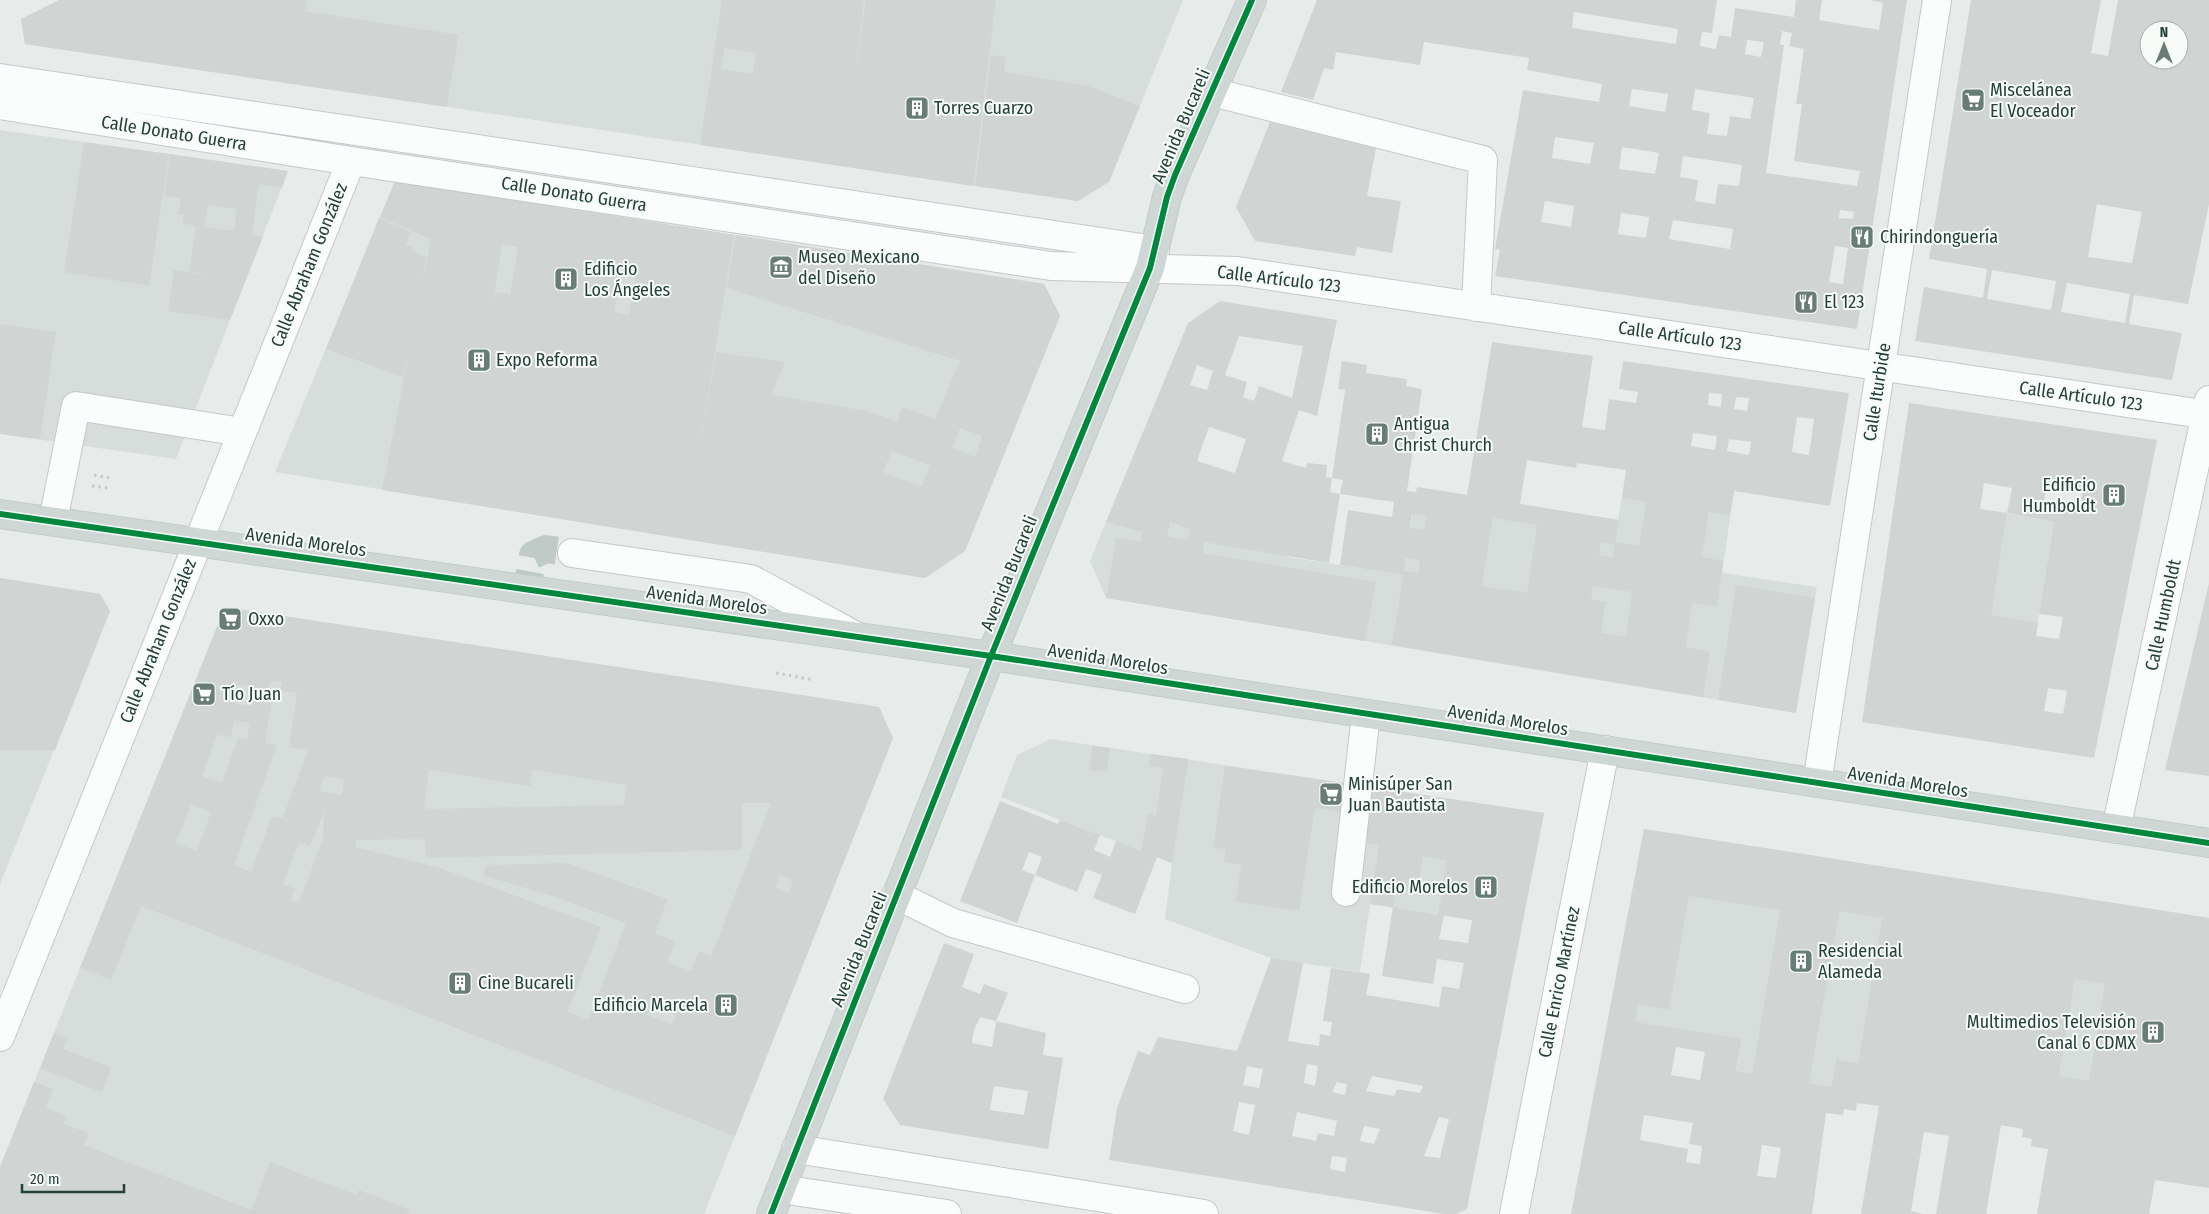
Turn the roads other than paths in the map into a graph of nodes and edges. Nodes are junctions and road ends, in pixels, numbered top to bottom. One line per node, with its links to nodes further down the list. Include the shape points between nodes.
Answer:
1 (1252, 0): 4 (main road, Avenida Bucareli)
2 (1937, 0): 9 (street, Calle Iturbide)
3 (0, 78): 7 (street)
4 (1212, 92): 7 (main road, Avenida Bucareli, via 1167,197); 8 (street, via 1482,160)
5 (0, 105): 6 (street, Calle Donato Guerra)
6 (351, 161): 7 (street, Calle Donato Guerra, via 1051,266); 11 (street, Calle Abraham González)
7 (1152, 259): 8 (street, Calle Artículo 123); 17 (main road, Avenida Bucareli)
8 (1476, 307): 9 (street, Calle Artículo 123)
9 (1881, 366): 10 (street, Calle Artículo 123); 20 (street, Calle Iturbide)
10 (2208, 410): 21 (street, Calle Humboldt)
11 (242, 432): 13 (street, via 76,406); 14 (street, Calle Abraham González)
12 (0, 514): 13 (main road, Avenida Morelos)
13 (53, 521): 14 (main road, Avenida Morelos)
14 (198, 542): 16 (main road, Avenida Morelos); 26 (street, Calle Abraham González)
15 (572, 553): 16 (street, via 751,579)
16 (856, 636): 17 (main road, Avenida Morelos)
17 (992, 656): 18 (main road, Avenida Morelos); 24 (main road, Avenida Bucareli)
18 (1366, 714): 19 (main road, Avenida Morelos); 23 (street)
19 (1605, 750): 20 (main road, Avenida Morelos); 31 (street, Calle Enrico Martínez)
20 (1818, 783): 21 (main road, Avenida Morelos)
21 (2116, 829): 22 (main road, Avenida Morelos)
22 (2209, 843)
23 (1346, 892)
24 (896, 895): 25 (street, via 953,923); 27 (main road, Avenida Bucareli)
25 (1185, 989)
26 (0, 1037)
27 (796, 1149): 28 (main road, Avenida Bucareli); 30 (street)
28 (776, 1202): 29 (street)
29 (947, 1214)
30 (1204, 1214)
31 (1514, 1214)

